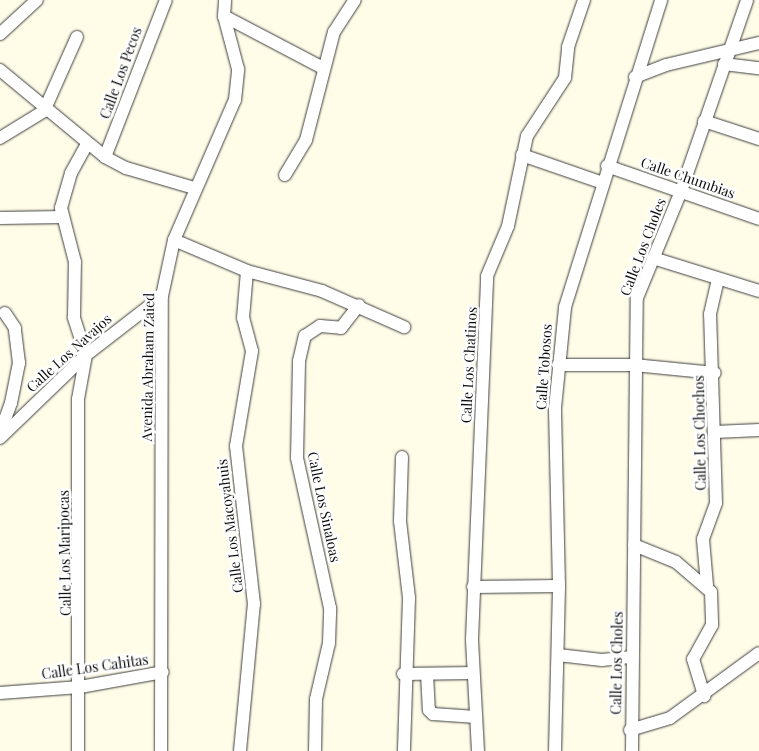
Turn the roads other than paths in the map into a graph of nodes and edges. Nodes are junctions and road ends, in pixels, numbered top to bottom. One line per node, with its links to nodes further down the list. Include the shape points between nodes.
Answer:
1 (37, 0): 9 (street)
2 (166, 0): 24 (street, Calle Los Pecos)
3 (225, 0): 8 (street, Avenida Abraham Zaied)
4 (355, 0): 14 (street, via 334,32)
5 (584, 0): 23 (street, Calle Los Chatinos, via 568,47 564,78 527,136)
6 (661, 0): 17 (street, Calle Tobosos)
7 (747, 0): 12 (street, Calle Los Choles)
8 (224, 16): 14 (street); 28 (street, Avenida Abraham Zaied, via 234,47 238,84 228,119)
9 (0, 34)
10 (77, 37): 18 (street)
11 (759, 43): 12 (street)
12 (729, 50): 13 (street, Calle Los Choles); 17 (street)
13 (724, 64): 15 (street); 19 (street, Calle Los Choles)
14 (323, 68): 26 (street, via 306,140)
15 (759, 68)
16 (0, 70): 18 (street)
17 (635, 77): 25 (street, Calle Tobosos)
18 (44, 111): 20 (street); 22 (street)
19 (704, 121): 21 (street); 29 (street, Calle Los Choles)
20 (0, 138)
21 (759, 140)
22 (86, 146): 24 (street); 30 (street, via 66,186)
23 (522, 155): 27 (street); 54 (street, Calle Los Chatinos, via 508,226 485,287)
24 (105, 157): 28 (street, via 126,168)
25 (607, 166): 27 (street, Calle Tobosos); 29 (street, Calle Chumbias)
26 (285, 175)
27 (600, 182): 43 (street, Calle Tobosos, via 570,284)
28 (194, 188): 33 (street, Avenida Abraham Zaied)
29 (681, 191): 32 (street, Calle Chumbias); 34 (street, Calle Los Choles)
30 (62, 217): 31 (street); 42 (street, via 75,262 74,318)
31 (0, 218)
32 (759, 219)
33 (174, 240): 35 (street); 38 (street, Avenida Abraham Zaied)
34 (653, 258): 36 (street); 44 (street, Calle Los Choles, via 637,298)
35 (248, 271): 39 (street); 69 (street, Calle Los Macoyahuis, via 243,318 252,351 236,446 254,604)
36 (718, 279): 37 (street); 45 (street, Calle Los Chochos, via 710,314)
37 (759, 291)
38 (162, 296): 42 (street, Calle Los Navajos); 58 (street, Avenida Abraham Zaied)
39 (359, 305): 41 (street); 70 (street, Calle Los Sinaloas, via 340,328 320,326 305,336 299,361 297,458 330,608 328,643 316,700)
40 (5, 313): 48 (street, via 15,328 18,363 12,404)
41 (404, 328)
42 (86, 355): 49 (street, Calle Los Navajos); 62 (street, Calle Los Maripocas, via 78,400)
43 (558, 365): 44 (street); 53 (street, Calle Tobosos)
44 (634, 365): 45 (street); 51 (street, Calle Los Choles)
45 (715, 373): 47 (street, Calle Los Chochos)
46 (759, 430): 47 (street)
47 (715, 432): 52 (street, Calle Los Chochos, via 716,504 703,539)
48 (0, 433)
49 (0, 438)
50 (402, 457): 60 (street, via 400,521 409,598)
51 (634, 545): 52 (street, via 676,562); 57 (street, Calle Los Choles)
52 (707, 585): 64 (street, via 714,600 712,625 693,659)
53 (559, 586): 54 (street); 56 (street, Calle Tobosos)
54 (473, 587): 59 (street, Calle Los Chatinos)
55 (759, 653): 64 (street)
56 (558, 655): 57 (street, via 602,660); 73 (street, Calle Tobosos)
57 (632, 657): 66 (street, Calle Los Choles)
58 (164, 672): 62 (street, Calle Los Cahitas); 68 (street, Avenida Abraham Zaied)
59 (473, 673): 61 (street); 65 (street, Calle Los Chatinos)
60 (404, 674): 61 (street); 71 (street)
61 (427, 674): 65 (street, via 429,710 433,714)
62 (80, 687): 63 (street, Calle Los Cahitas); 67 (street, Calle Los Maripocas)
63 (0, 693)
64 (704, 696): 66 (street, via 670,718)
65 (476, 717): 72 (street, Calle Los Chatinos)
66 (630, 730): 74 (street, Calle Los Choles)
67 (78, 751)
68 (161, 751)
69 (240, 751)
70 (315, 751)
71 (404, 751)
72 (478, 751)
73 (555, 751)
74 (632, 751)

